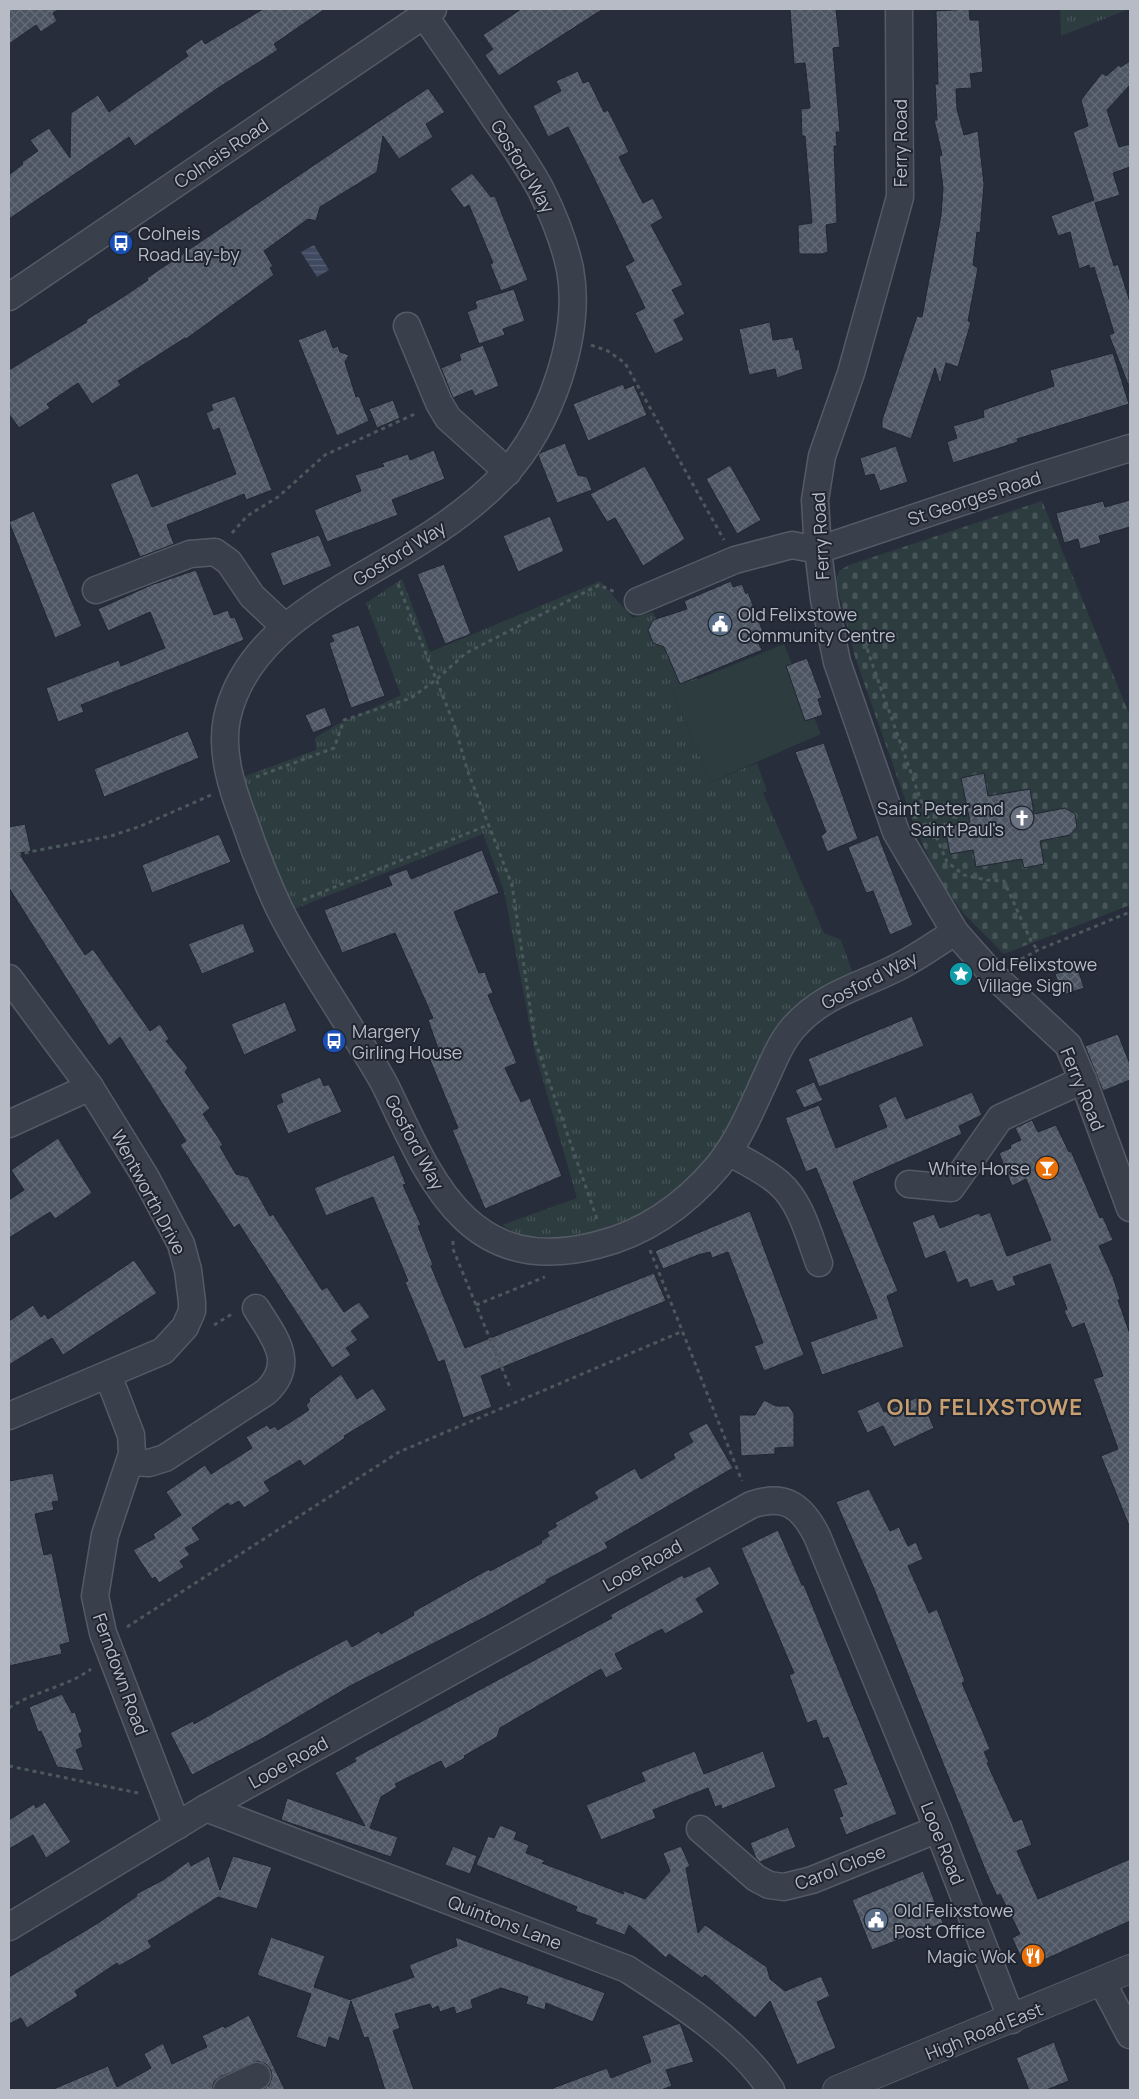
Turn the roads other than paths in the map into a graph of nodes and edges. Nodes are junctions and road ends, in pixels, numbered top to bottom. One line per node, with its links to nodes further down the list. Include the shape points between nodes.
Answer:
1 (899, 9): 7 (street, Ferry Road, via 900,196 851,373 822,456 815,500)
2 (429, 12): 3 (street, Colneis Road); 6 (street, Gosford Way, via 527,166 556,224 570,272 571,310 559,374 544,415)
3 (9, 297)
4 (406, 326): 6 (street, via 448,418)
5 (1130, 448): 7 (street, St Georges Road)
6 (508, 472): 10 (street, Gosford Way, via 470,507 418,544 315,603)
7 (818, 550): 9 (street, via 792,545 735,560); 11 (street, Ferry Road, via 837,662 883,796 896,832)
8 (96, 590): 10 (street, via 190,554 215,552 229,562 252,596)
9 (638, 601)
10 (285, 627): 16 (street, Gosford Way, via 252,665 227,717 226,756 232,786 280,909 379,1074 422,1163 451,1206 490,1237 514,1248 540,1252 568,1251 606,1243 642,1229 683,1202)
11 (955, 932): 13 (street, Ferry Road, via 993,975 1068,1045); 16 (street, Gosford Way, via 895,970 831,997 794,1027 783,1042)
12 (9, 978): 14 (street, Wentworth Drive)
13 (1084, 1080): 17 (street, via 1000,1118 951,1188); 18 (street, Ferry Road)
14 (90, 1087): 15 (street); 21 (street, Wentworth Drive, via 145,1176 181,1244 190,1280 192,1311 181,1334 163,1351)
15 (9, 1124)
16 (728, 1152): 19 (street, via 778,1182 788,1192 801,1215)
17 (909, 1184)
18 (1130, 1208)
19 (819, 1263)
20 (256, 1308): 23 (street, via 278,1344 281,1367 277,1382 166,1458 149,1463)
21 (108, 1375): 22 (street, Wentworth Drive); 23 (street, Ferndown Road, via 131,1435)
22 (9, 1416)
23 (130, 1462): 25 (street, Ferndown Road, via 105,1535 96,1588 98,1614)
24 (206, 1808): 25 (street, Looe Road); 27 (street, Looe Road, via 763,1501 785,1502 800,1508 809,1520); 35 (street, Quintons Lane, via 627,1969 663,1992 736,2050)
25 (178, 1826): 28 (street, Looe Road)
26 (700, 1829): 27 (street, Carol Close, via 756,1878 777,1887 812,1880)
27 (938, 1829): 31 (street, Looe Road)
28 (9, 1927)
29 (1130, 1970): 30 (street, High Road East)
30 (1102, 1982): 31 (street, High Road East); 32 (street)
31 (1012, 2020): 36 (street, High Road East)
32 (1130, 2034)
33 (257, 2076): 34 (street)
34 (227, 2090)
35 (771, 2090)
36 (837, 2090)

